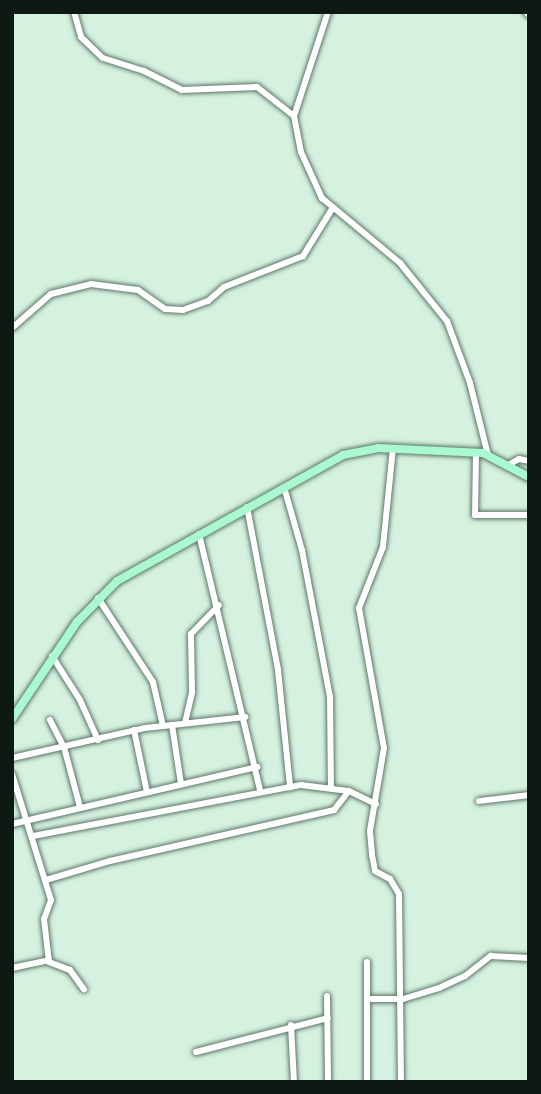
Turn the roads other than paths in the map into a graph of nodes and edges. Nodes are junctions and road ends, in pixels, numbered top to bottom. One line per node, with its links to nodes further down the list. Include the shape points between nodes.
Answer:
1 (74, 12): 3 (street, via 81,37 103,58 145,71 183,90 257,87)
2 (328, 12): 3 (street)
3 (294, 116): 4 (street, via 303,159)
4 (332, 209): 5 (street); 6 (street)
5 (340, 215): 6 (street); 10 (street, via 400,263 447,321 470,383)
6 (330, 218): 7 (street, via 303,256 224,287 213,298 186,309 161,308 138,290 91,284 51,294)
7 (12, 328)
8 (393, 448): 9 (main road); 14 (main road, via 343,455); 41 (street, via 383,547 359,608 384,748)
9 (476, 452): 10 (main road); 16 (street, via 475,514)
10 (488, 454): 12 (main road)
11 (529, 461): 12 (street, via 519,458)
12 (510, 464): 13 (main road)
13 (529, 477)
14 (284, 487): 15 (main road); 35 (street, via 302,550 330,696)
15 (247, 507): 17 (main road); 34 (street, via 278,670)
16 (529, 515)
17 (199, 534): 18 (main road, via 127,573); 19 (street, via 200,552)
18 (98, 598): 20 (main road); 26 (street, via 153,682)
19 (219, 605): 21 (street); 24 (street, via 191,634 192,692)
20 (52, 656): 22 (main road); 28 (street, via 80,699)
21 (245, 717): 24 (street); 31 (street)
22 (12, 719)
23 (50, 720): 29 (street)
24 (185, 723): 25 (street)
25 (172, 725): 26 (street); 33 (street)
26 (163, 726): 27 (street)
27 (134, 730): 28 (street); 38 (street)
28 (98, 740): 29 (street)
29 (64, 747): 30 (street); 42 (street)
30 (12, 758)
31 (257, 767): 33 (street); 36 (street)
32 (12, 774): 43 (street)
33 (181, 783): 38 (street)
34 (290, 787): 35 (street); 36 (street)
35 (331, 788): 37 (street)
36 (260, 791): 45 (street)
37 (349, 791): 41 (street); 46 (street, via 334,810 101,863)
38 (147, 792): 42 (street)
39 (529, 795): 40 (street)
40 (479, 801)
41 (376, 804): 54 (street, via 370,831 373,866 398,894)
42 (80, 807): 43 (street)
43 (27, 820): 44 (street); 45 (street)
44 (12, 824)
45 (33, 836): 46 (street)
46 (46, 880): 48 (street, via 52,904 44,919)
47 (529, 958): 54 (street, via 491,956 459,980)
48 (49, 960): 50 (street); 51 (street, via 70,970)
49 (367, 962): 53 (street)
50 (12, 968)
51 (84, 989)
52 (327, 996): 55 (street)
53 (367, 999): 54 (street); 60 (street)
54 (403, 999): 61 (street)
55 (328, 1018): 56 (street); 59 (street)
56 (291, 1025): 57 (street, via 256,1040); 58 (street)
57 (196, 1052)
58 (294, 1082)
59 (328, 1082)
60 (366, 1082)
61 (401, 1082)

